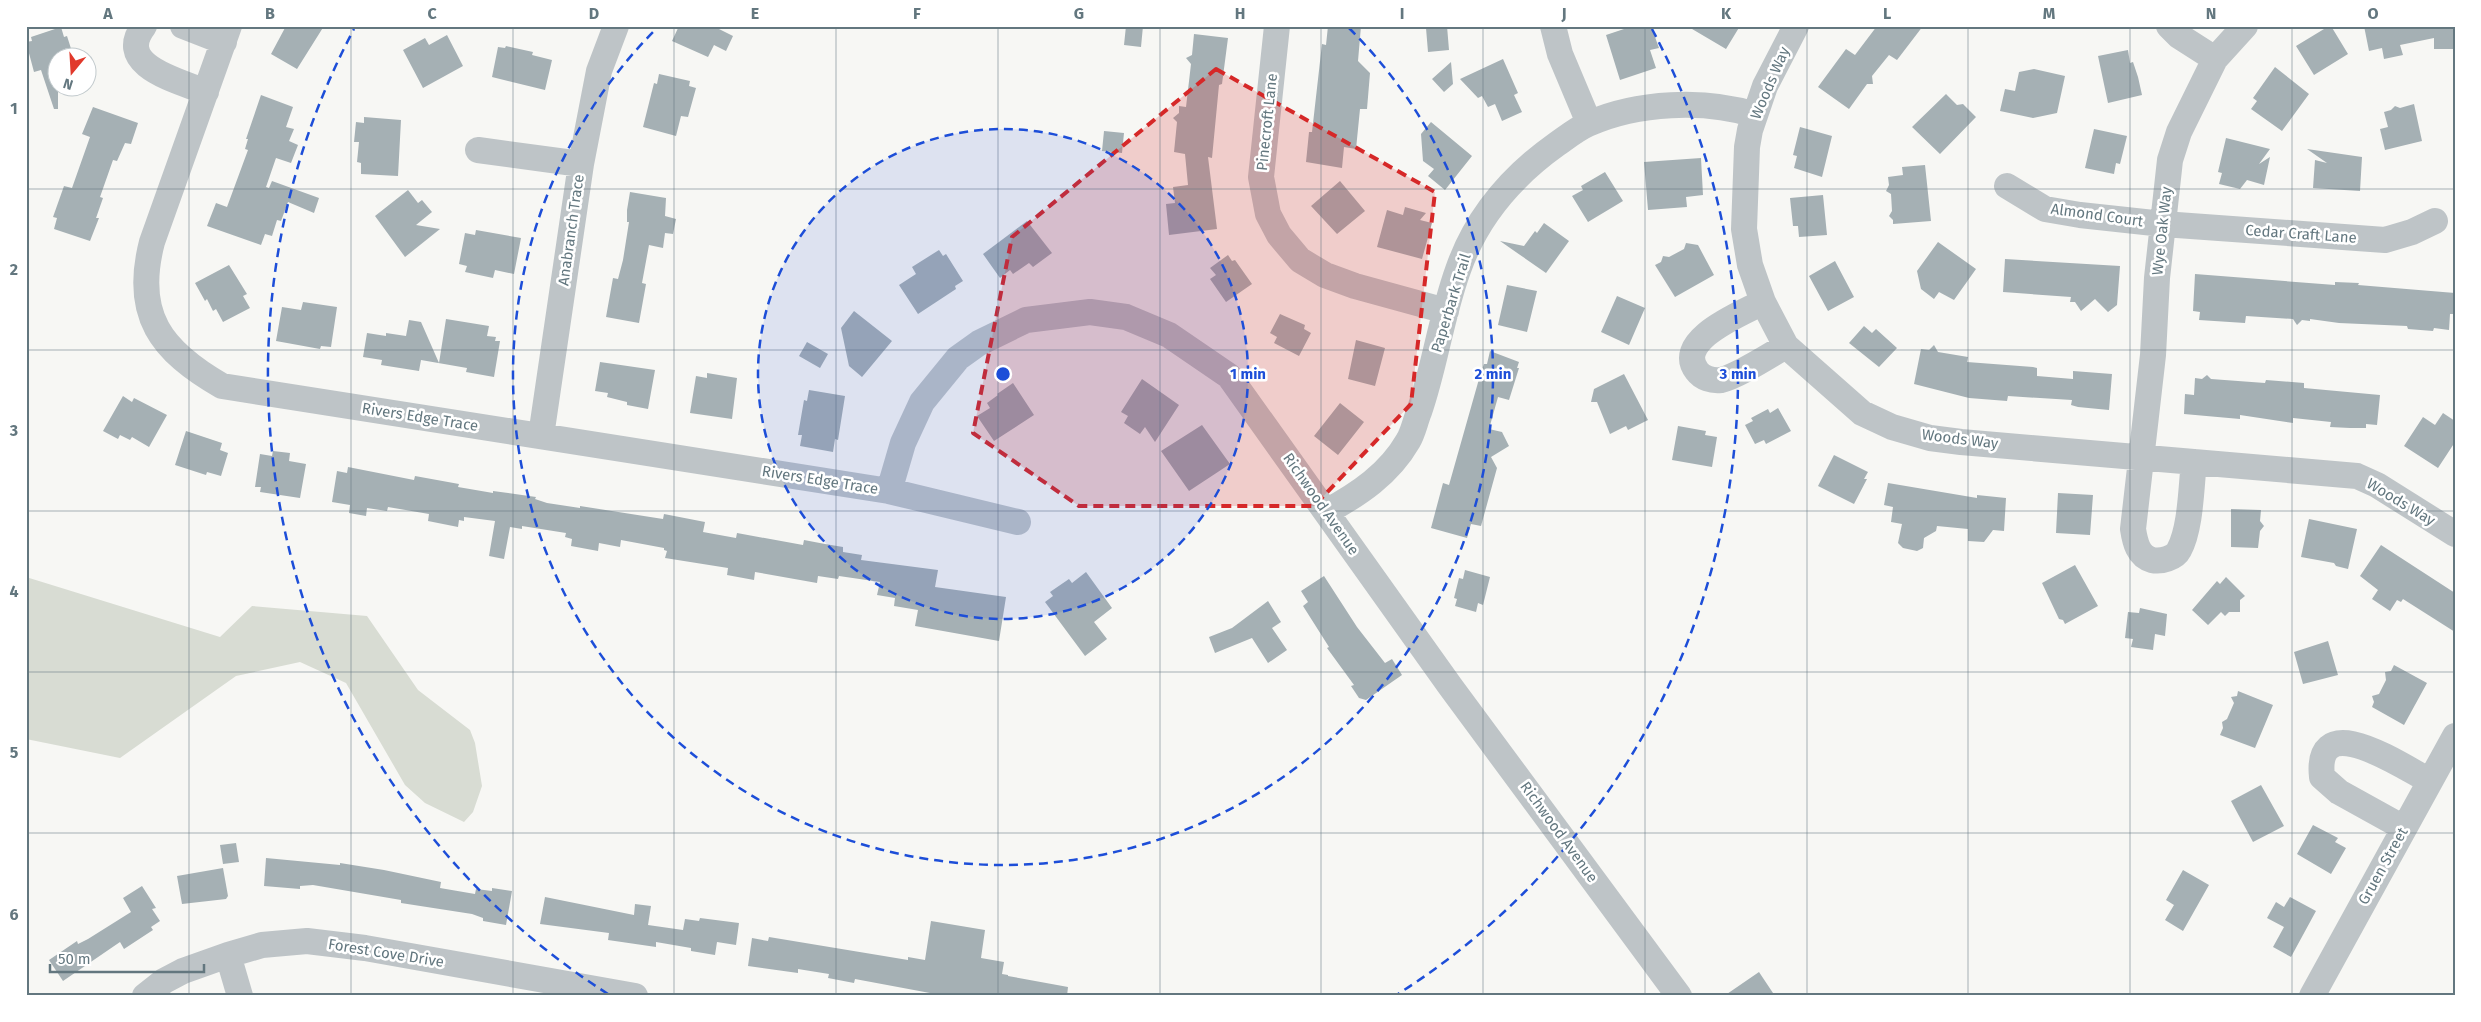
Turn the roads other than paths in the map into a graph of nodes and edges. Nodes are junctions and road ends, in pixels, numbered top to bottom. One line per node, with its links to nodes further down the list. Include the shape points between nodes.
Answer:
1 (144, 26): 11 (street, via 135,46 140,59 154,71)
2 (183, 26): 9 (street)
3 (616, 26): 15 (street, Anabranch Trace, via 600,71)
4 (1277, 26): 20 (street, Pinecroft Lane, via 1261,177 1268,214 1279,235 1300,260 1325,276)
5 (1553, 26): 13 (street, via 1560,54)
6 (1796, 26): 12 (street, Woods Way, via 1765,86)
7 (2169, 26): 10 (street)
8 (2245, 26): 10 (street, Wye Oak Way)
9 (227, 34): 11 (street, Rivers Edge Trace)
10 (2215, 59): 18 (street, Wye Oak Way, via 2179,132 2170,160)
11 (206, 92): 22 (street, Rivers Edge Trace, via 146,266 149,309 158,332 170,348 193,369 222,386)
12 (1755, 115): 13 (street, Paperbark Trail, via 1683,105 1650,107); 19 (street, Woods Way, via 1747,147 1744,229 1750,265)
13 (1589, 123): 20 (street, Paperbark Trail, via 1544,153 1516,177 1489,208 1458,270)
14 (478, 150): 15 (street)
15 (581, 164): 22 (street, Anabranch Trace)
16 (2007, 186): 18 (street, Almond Court, via 2045,209)
17 (2435, 221): 18 (street, Cedar Craft Lane, via 2385,240)
18 (2162, 224): 23 (street, Wye Oak Way)
19 (1763, 302): 21 (street, Woods Way); 21 (street, via 1709,331 1699,340 1692,354 1693,366 1708,380 1721,380)
20 (1446, 310): 26 (street, Paperbark Trail, via 1428,385 1409,440 1374,482)
21 (1786, 346): 23 (street, Woods Way, via 1862,413 1930,438)
22 (541, 436): 25 (street, Rivers Edge Trace)
23 (2142, 457): 24 (street, Woods Way); 24 (street, Wye Oak Way, via 2133,529 2135,543 2142,555 2153,560 2167,559 2179,551 2186,528)
24 (2194, 462): 28 (street, Woods Way, via 2357,476)
25 (889, 491): 26 (street, Richwood Avenue, via 912,420 958,358 979,343 1026,320 1090,312 1126,318 1169,335 1229,376); 27 (street, Rivers Edge Trace)
26 (1326, 512): 36 (street, Richwood Avenue)
27 (1018, 522)
28 (2455, 534)
29 (2455, 736): 30 (street, Gruen Street)
30 (2430, 781): 31 (street, Gruen Street); 31 (street, via 2368,748 2345,741 2333,743 2324,754 2322,776 2333,787)
31 (2404, 828): 37 (street, Gruen Street)
32 (228, 955): 33 (street, Forest Cove Drive, via 183,970); 34 (street); 35 (street, Forest Cove Drive, via 262,945 307,942 365,948)
33 (146, 996)
34 (240, 996)
35 (635, 996)
36 (1679, 996)
37 (2312, 996)

